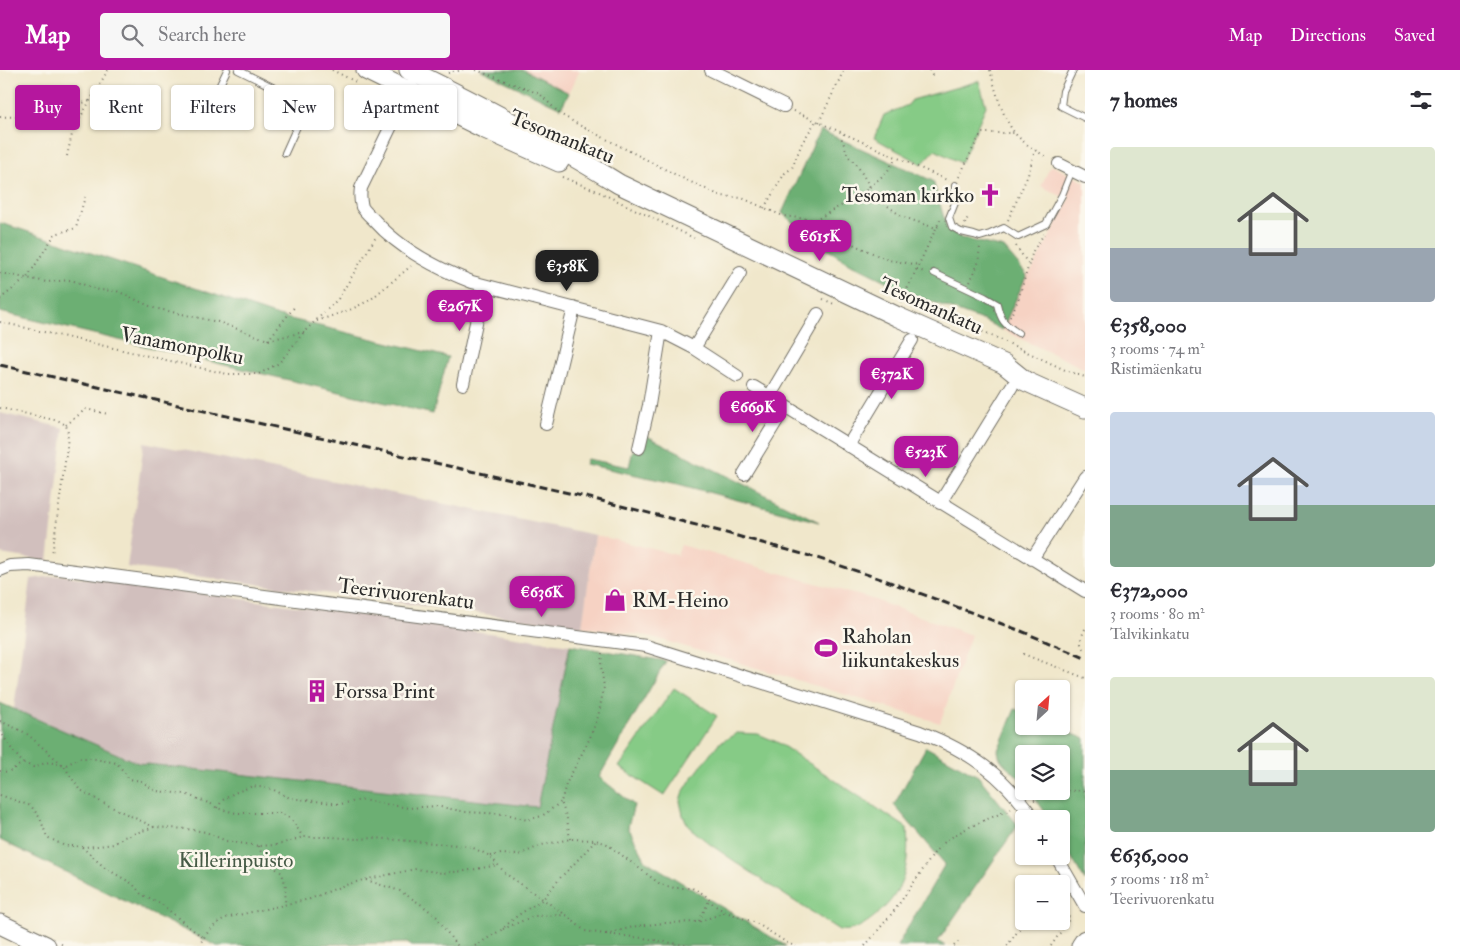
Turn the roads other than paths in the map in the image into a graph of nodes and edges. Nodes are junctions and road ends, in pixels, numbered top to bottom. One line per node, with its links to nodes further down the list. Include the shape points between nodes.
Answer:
1 (227, 70): 7 (lane)
2 (238, 70): 14 (lane, via 307,104)
3 (366, 70): 8 (main road, Tesomankatu)
4 (711, 70): 10 (street)
5 (1072, 70): 12 (lane, via 1061,106)
6 (415, 71): 9 (street, Tesomankatu); 18 (main road, Tesomankatu)
7 (220, 85)
8 (395, 85)
9 (410, 85)
10 (784, 106)
11 (457, 116): 18 (main road, Tesomankatu, via 587,174)
12 (1085, 118)
13 (390, 130): 24 (street, via 361,188 363,208 401,246 445,272)
14 (285, 153)
15 (1059, 164): 16 (street)
16 (1072, 170): 17 (street); 21 (lane, via 1046,224 1018,237)
17 (1085, 177)
18 (619, 184): 31 (main road, Tesomankatu, via 898,318)
19 (955, 184): 21 (lane, via 956,203 949,218 952,227 980,236)
20 (1008, 221): 21 (lane)
21 (1004, 228)
22 (740, 273): 30 (street)
23 (934, 273): 28 (lane, via 997,304 1001,319)
24 (484, 285): 25 (street); 33 (street)
25 (574, 308): 27 (street); 40 (street)
26 (818, 314): 37 (street)
27 (661, 331): 30 (street); 42 (street)
28 (1018, 334)
29 (912, 340): 41 (street)
30 (694, 348): 32 (street)
31 (1007, 366): 36 (main road, Tesomankatu, via 1028,370); 39 (main road, Tesomankatu, via 1024,381)
32 (737, 376)
33 (463, 384)
34 (1012, 386): 45 (street)
35 (754, 387): 37 (street)
36 (1085, 393)
37 (769, 397): 38 (street)
38 (786, 407): 41 (street); 43 (street)
39 (1085, 408)
40 (546, 424)
41 (848, 446): 45 (street)
42 (639, 448)
43 (744, 474)
44 (1085, 476): 46 (street)
45 (940, 503): 46 (street)
46 (1032, 560): 48 (street)
47 (0, 570): 49 (street, Teerivuorenkatu, via 28,565 653,647 936,738 979,762)
48 (1085, 592)
49 (1028, 810)
50 (1061, 865): 51 (street)
51 (1085, 906)
52 (0, 924): 54 (main road)
53 (1085, 940): 55 (main road)
54 (46, 946)
55 (1081, 946)

